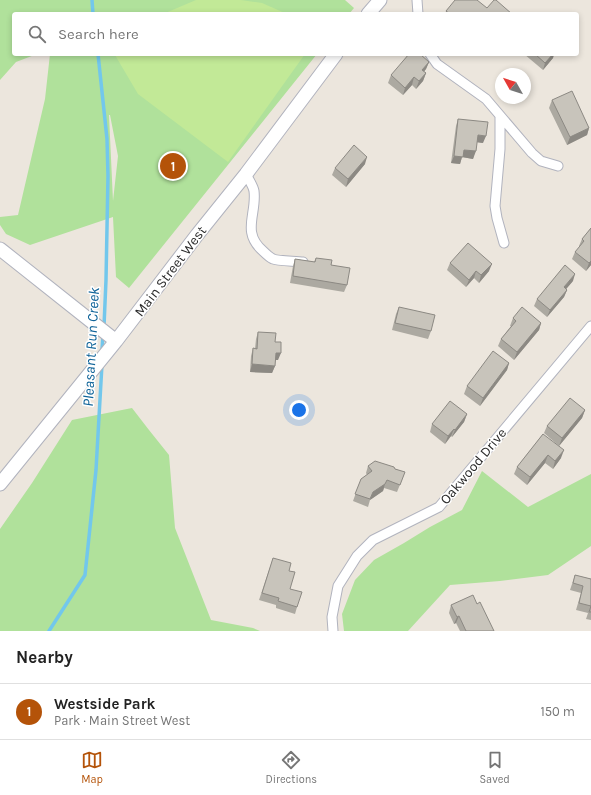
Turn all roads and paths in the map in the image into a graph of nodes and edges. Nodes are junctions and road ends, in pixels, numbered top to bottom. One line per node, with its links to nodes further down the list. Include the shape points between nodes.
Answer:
1 (380, 0): 3 (main road)
2 (417, 0): 4 (street)
3 (370, 12)
4 (418, 12)
5 (334, 56): 9 (main road, Main Street West)
6 (431, 56): 7 (street, via 437,64 486,99)
7 (500, 116): 8 (street, via 541,161); 10 (street, via 495,206)
8 (558, 166)
9 (246, 174): 12 (street, via 254,189 251,226 254,241 273,259); 14 (main road, Main Street West)
10 (504, 243)
11 (0, 248): 14 (main road)
12 (303, 262)
13 (591, 326): 16 (street, Oakwood Drive, via 439,507 373,540 357,556 338,586 332,617)
14 (116, 341): 15 (main road, Main Street West)
15 (0, 484)
16 (333, 631)

